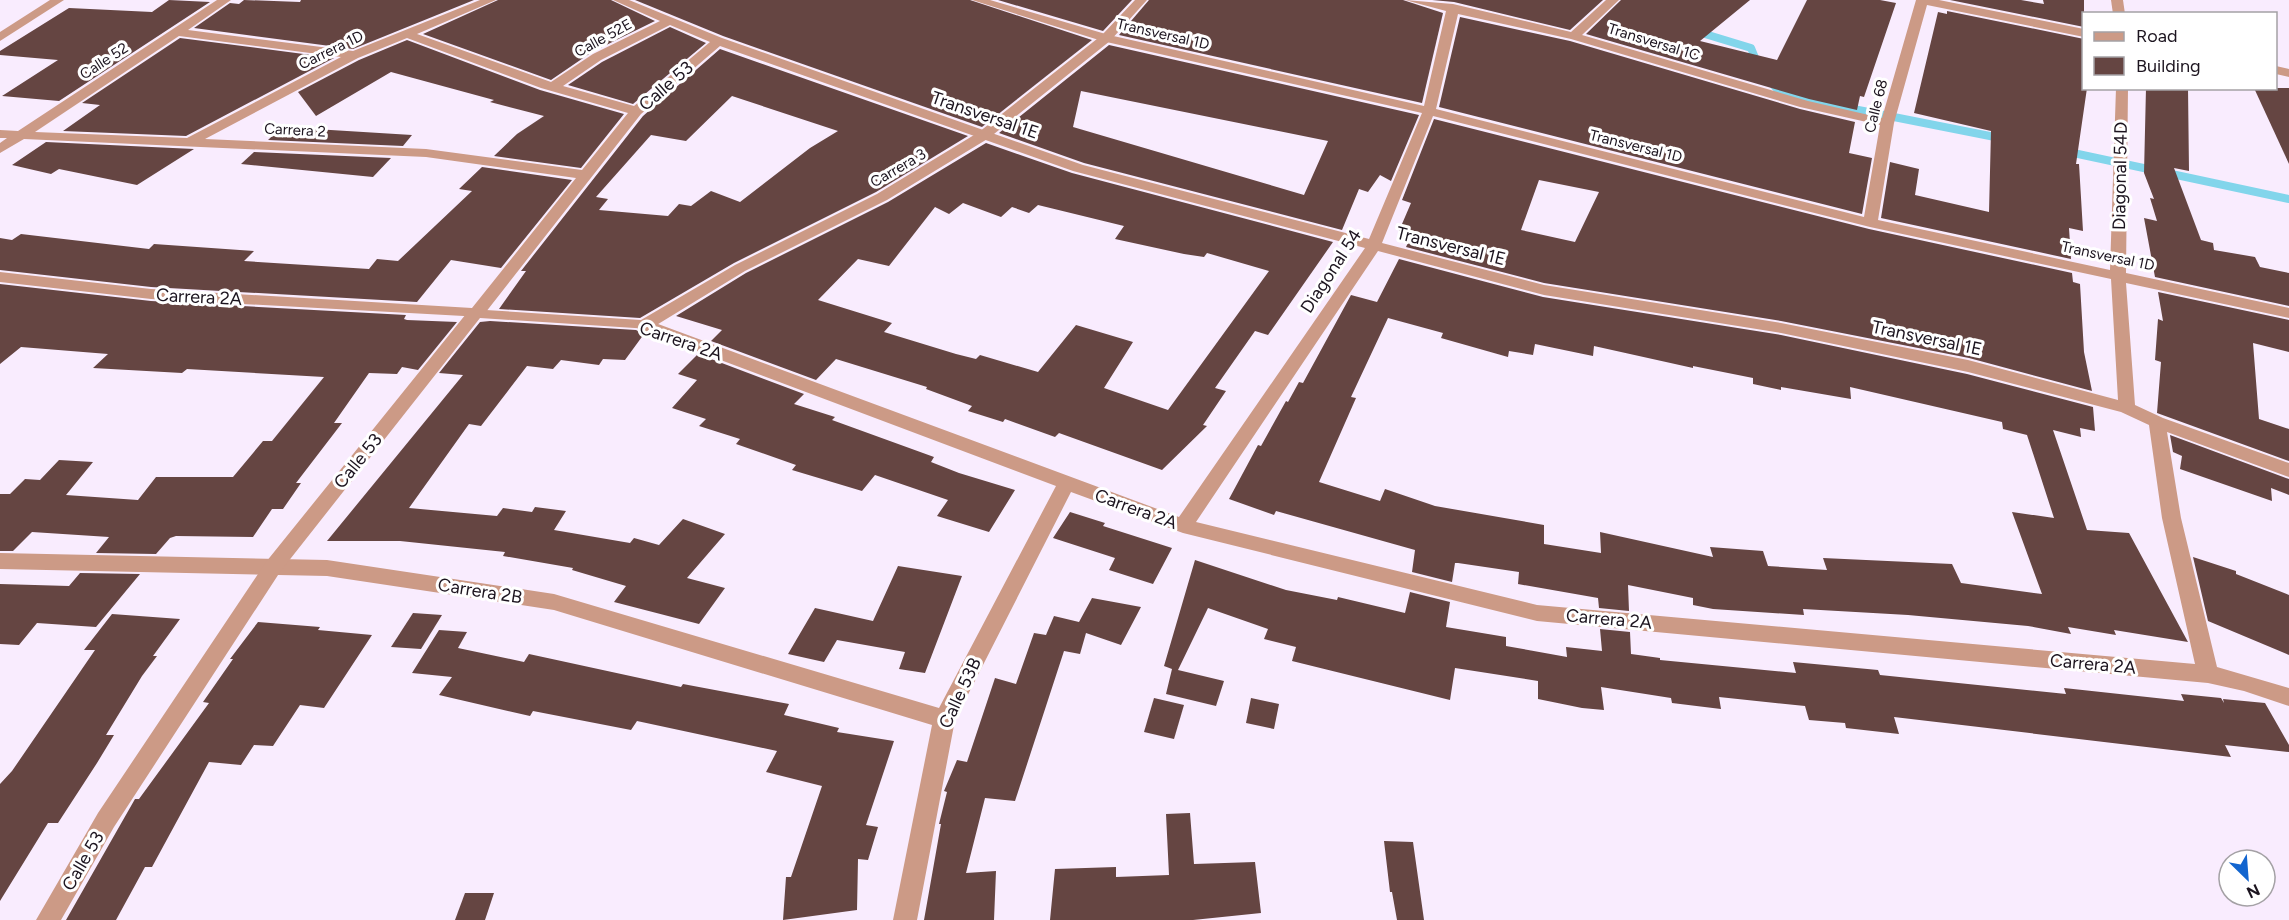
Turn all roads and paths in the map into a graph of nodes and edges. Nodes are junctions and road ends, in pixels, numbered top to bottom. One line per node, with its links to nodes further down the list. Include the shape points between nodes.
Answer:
1 (58, 0): 16 (street)
2 (225, 0): 12 (street, Calle 52)
3 (490, 0): 14 (street, Carrera 1D)
4 (619, 0): 11 (street, Transversal 1E)
5 (978, 0): 17 (street, Transversal 1D)
6 (1141, 0): 17 (street, Carrera 3)
7 (1411, 0): 10 (street, Transversal 1C)
8 (1613, 0): 15 (street)
9 (1922, 0): 13 (street); 24 (street, Calle 68)
10 (1453, 8): 15 (street, Transversal 1C); 23 (street, Diagonal 54)
11 (670, 21): 18 (street, Transversal 1E); 20 (street, Calle 52E, via 597,57)
12 (178, 33): 19 (street); 25 (street, Calle 52)
13 (2082, 33)
14 (407, 34): 19 (street, Carrera 1D); 20 (street)
15 (1574, 36): 24 (street, Transversal 1C, via 1805,104)
16 (0, 37)
17 (1106, 38): 23 (street, Transversal 1D); 27 (street, Carrera 3)
18 (718, 40): 22 (street, Calle 53); 27 (street, Transversal 1E)
19 (354, 55): 28 (street, Carrera 1D)
20 (553, 87): 22 (street)
21 (2122, 90): 33 (street, Diagonal 54D)
22 (636, 111): 30 (street, Calle 53)
23 (1429, 111): 31 (street, Transversal 1D); 32 (street, Diagonal 54)
24 (1888, 117): 31 (street, Calle 68)
25 (23, 133): 26 (street, Carrera 2); 28 (street, Carrera 2); 29 (street, Calle 52)
26 (0, 134)
27 (984, 135): 32 (street, Transversal 1E, via 1078,168); 37 (street, Carrera 3, via 882,197 740,268)
28 (191, 141): 30 (street, Carrera 2, via 426,153)
29 (0, 149)
30 (588, 175): 36 (street, Calle 53)
31 (1870, 223): 33 (street, Transversal 1D)
32 (1373, 247): 38 (street, Transversal 1E, via 1544,290 1781,328 1968,366); 42 (street, Diagonal 54)
33 (2118, 275): 35 (street, Transversal 1D); 38 (street, Diagonal 54D)
34 (0, 277): 36 (street, Carrera 2A, via 151,294)
35 (2289, 313)
36 (476, 314): 37 (street, Carrera 2A); 44 (street, Calle 53)
37 (644, 325): 41 (street, Carrera 2A)
38 (2127, 408): 39 (street, Transversal 1E)
39 (2157, 422): 40 (street, Transversal 1E); 45 (street, via 2177,551)
40 (2289, 470)
41 (1066, 484): 42 (street, Carrera 2A); 47 (street, Calle 53B)
42 (1184, 526): 45 (street, Carrera 2A, via 1537,613)
43 (0, 561): 44 (street, Carrera 2B)
44 (273, 567): 47 (street, Carrera 2B, via 327,568 554,602); 48 (street, Calle 53, via 106,820)
45 (2208, 675): 46 (street, Carrera 2A)
46 (2289, 697)
47 (944, 719): 49 (street, Calle 53B)
48 (48, 920)
49 (905, 920)

